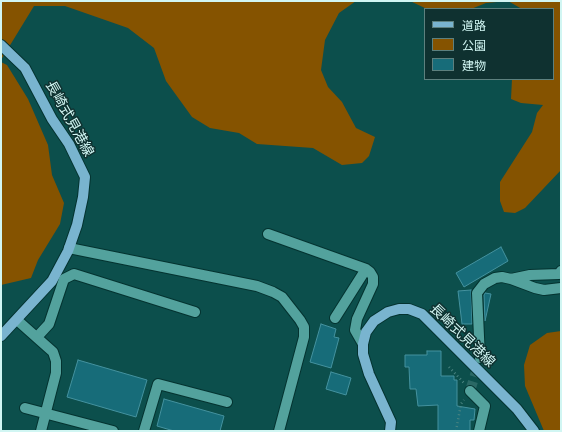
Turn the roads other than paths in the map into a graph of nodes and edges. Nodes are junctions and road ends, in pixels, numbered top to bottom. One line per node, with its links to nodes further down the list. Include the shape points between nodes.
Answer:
1 (1, 45): 3 (main road, 長崎式見港線, via 25,68 85,177 84,197)
2 (268, 234): 4 (street)
3 (70, 248): 10 (main road, 長崎式見港線, via 52,281); 22 (street, via 256,286 282,297 304,327 304,337)
4 (366, 268): 9 (street); 13 (street, via 373,278 372,284 355,330)
5 (561, 271): 6 (street, via 559,274 530,275)
6 (511, 279): 7 (street, via 535,288); 14 (street, via 495,278 484,284 477,293)
7 (561, 288)
8 (195, 312): 12 (street, via 74,274 64,279 49,324)
9 (335, 318)
10 (16, 320): 11 (main road, 長崎式見港線); 12 (street)
11 (1, 336)
12 (37, 337): 18 (street, via 53,352 56,361 56,373)
13 (363, 344): 23 (main road, via 369,374 390,422); 25 (main road, 長崎式見港線, via 366,332 374,321 388,312 409,309 422,314 517,409)
14 (480, 358)
15 (470, 391): 24 (street, via 484,406)
16 (227, 402): 21 (street, via 158,384)
17 (25, 408): 18 (street)
18 (46, 413): 19 (street); 20 (street)
19 (41, 431)
20 (113, 431)
21 (144, 431)
22 (279, 431)
23 (390, 431)
24 (479, 431)
25 (534, 431)

